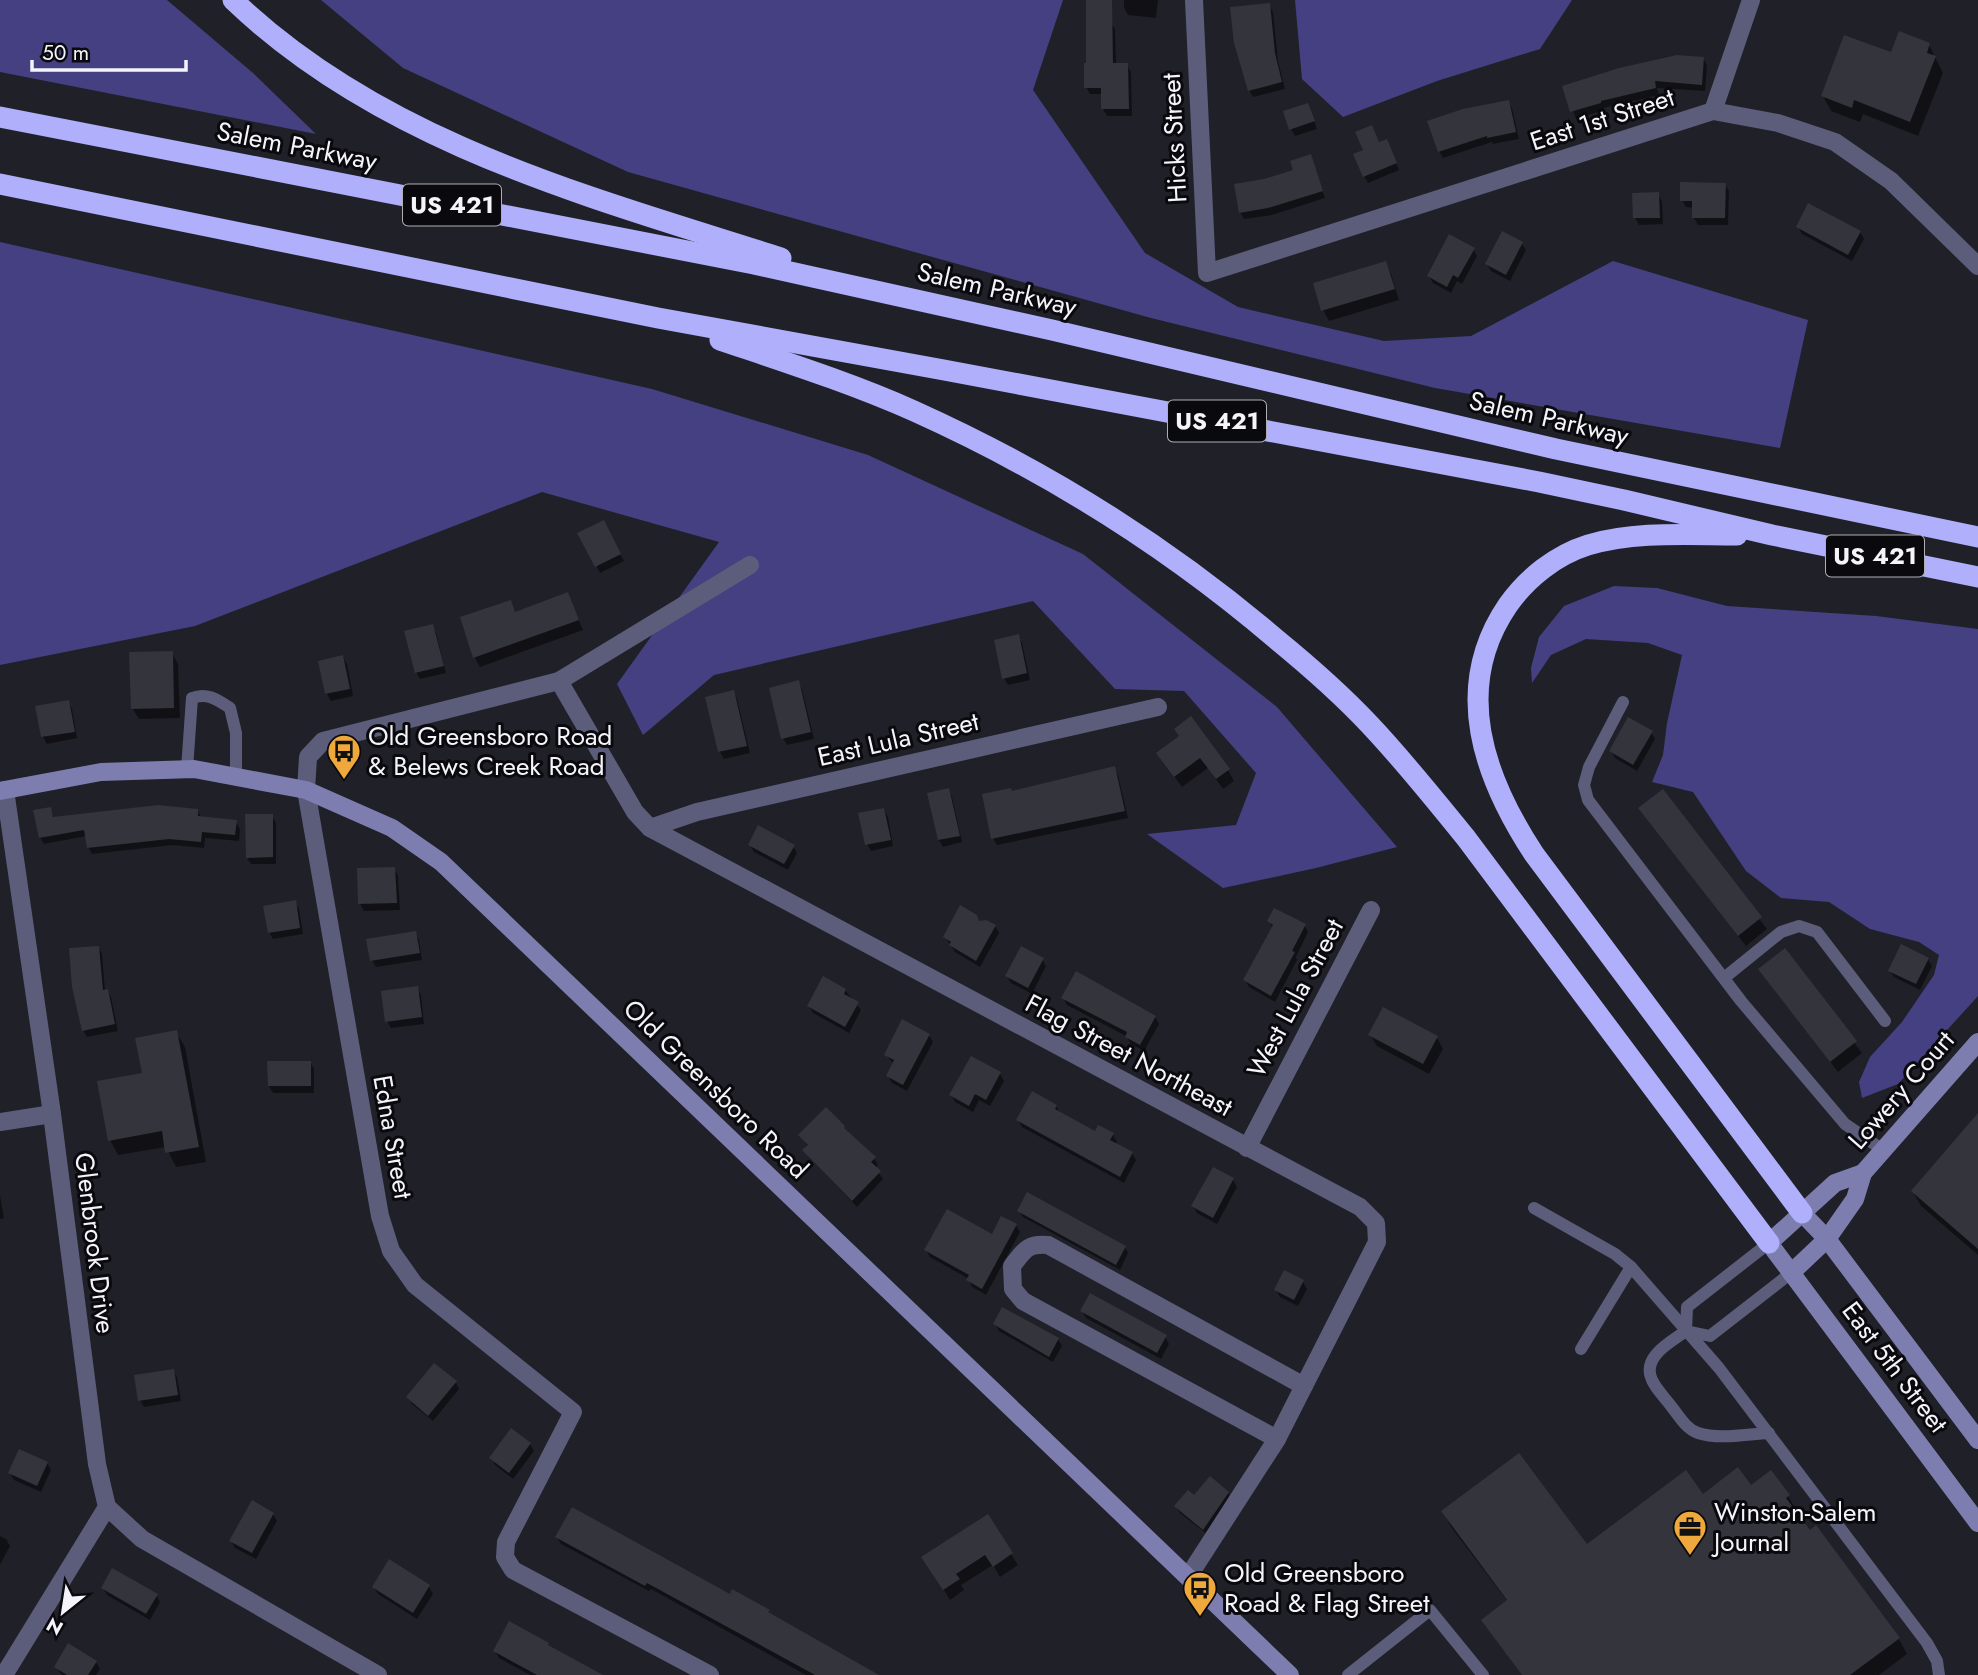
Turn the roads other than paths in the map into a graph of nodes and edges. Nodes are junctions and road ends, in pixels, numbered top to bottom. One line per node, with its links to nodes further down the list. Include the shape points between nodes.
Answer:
1 (233, 0): 9 (highway, via 345,86 479,155 618,206)
2 (1194, 0): 8 (street, Hicks Street)
3 (1751, 0): 4 (street)
4 (1713, 111): 7 (street, East 1st Street, via 1778,123 1835,142 1891,181); 8 (street, East 1st Street)
5 (0, 117): 9 (highway, Salem Parkway / US 421)
6 (0, 184): 10 (highway, US 421)
7 (1978, 266)
8 (1207, 273)
9 (904, 296): 12 (highway, Salem Parkway / US 421, via 1542,446)
10 (659, 318): 11 (highway, US 421, via 1427,460); 35 (highway, via 851,385 972,439 1143,536 1260,625 1351,707 1419,780)
11 (1772, 535): 14 (highway, US 421); 33 (highway, via 1628,537 1585,546 1547,566 1514,595 1500,616 1482,658 1478,707 1492,777 1518,830)
12 (1978, 537)
13 (750, 565): 15 (street, Edna Street)
14 (1978, 577)
15 (559, 681): 20 (street, Edna Street, via 323,741 308,757); 22 (street, Flag Street Northeast, via 635,812)
16 (1623, 702): 24 (lane, via 1589,767 1585,792)
17 (1158, 707): 22 (street, East Lula Street, via 697,811)
18 (187, 769): 19 (street, Old Greensboro Road); 19 (lane, via 192,698 215,697 230,708 236,733); 21 (street, Old Greensboro Road, via 101,772)
19 (236, 777): 20 (street, Old Greensboro Road)
20 (306, 790): 46 (street, Old Greensboro Road, via 392,828 441,862); 49 (street, Edna Street, via 380,1216 391,1251 415,1285 573,1412 506,1542 505,1557 513,1570)
21 (3, 791): 27 (street, Glenbrook Drive)
22 (650, 828): 29 (street, Flag Street Northeast)
23 (1371, 910): 29 (street, West Lula Street)
24 (1724, 978): 25 (lane, via 1781,932 1799,926 1817,932); 30 (lane, via 1845,1124)
25 (1885, 1021)
26 (1978, 1042): 30 (street, Lowery Court)
27 (52, 1114): 28 (street); 44 (street, Glenbrook Drive, via 97,1464)
28 (0, 1122)
29 (1247, 1148): 40 (street, Flag Street Northeast, via 1360,1207 1376,1223 1377,1242)
30 (1882, 1150): 31 (street, Lowery Court)
31 (1863, 1172): 33 (street, Lowery Court, via 1835,1183); 34 (street, Lowery Court, via 1855,1199)
32 (1534, 1208): 36 (lane)
33 (1802, 1213): 34 (street, East 5th Street); 35 (street, Lowery Court)
34 (1827, 1239): 37 (street, Lowery Court); 43 (street, East 5th Street)
35 (1769, 1244): 37 (street, East 5th Street); 38 (lane, via 1687,1307)
36 (1631, 1268): 38 (lane); 39 (lane)
37 (1791, 1273): 38 (lane, via 1710,1336); 45 (street, East 5th Street)
38 (1686, 1331): 41 (lane); 41 (lane, via 1659,1351 1650,1370 1651,1379 1684,1423 1709,1436)
39 (1581, 1349)
40 (1304, 1386): 42 (street, Flag Street Northeast); 42 (street, via 1048,1245 1036,1244 1025,1250 1012,1266 1013,1289 1023,1301)
41 (1769, 1433): 53 (lane, via 1927,1643)
42 (1277, 1439): 46 (street, Flag Street Northeast)
43 (1978, 1440)
44 (107, 1507): 47 (street); 48 (street, via 142,1539)
45 (1978, 1522)
46 (1188, 1577): 50 (street, Old Greensboro Road)
47 (4, 1675)
48 (378, 1675)
49 (710, 1675)
50 (1290, 1675)
51 (1348, 1675): 52 (lane, via 1430,1610)
52 (1483, 1675)
53 (1939, 1675)

